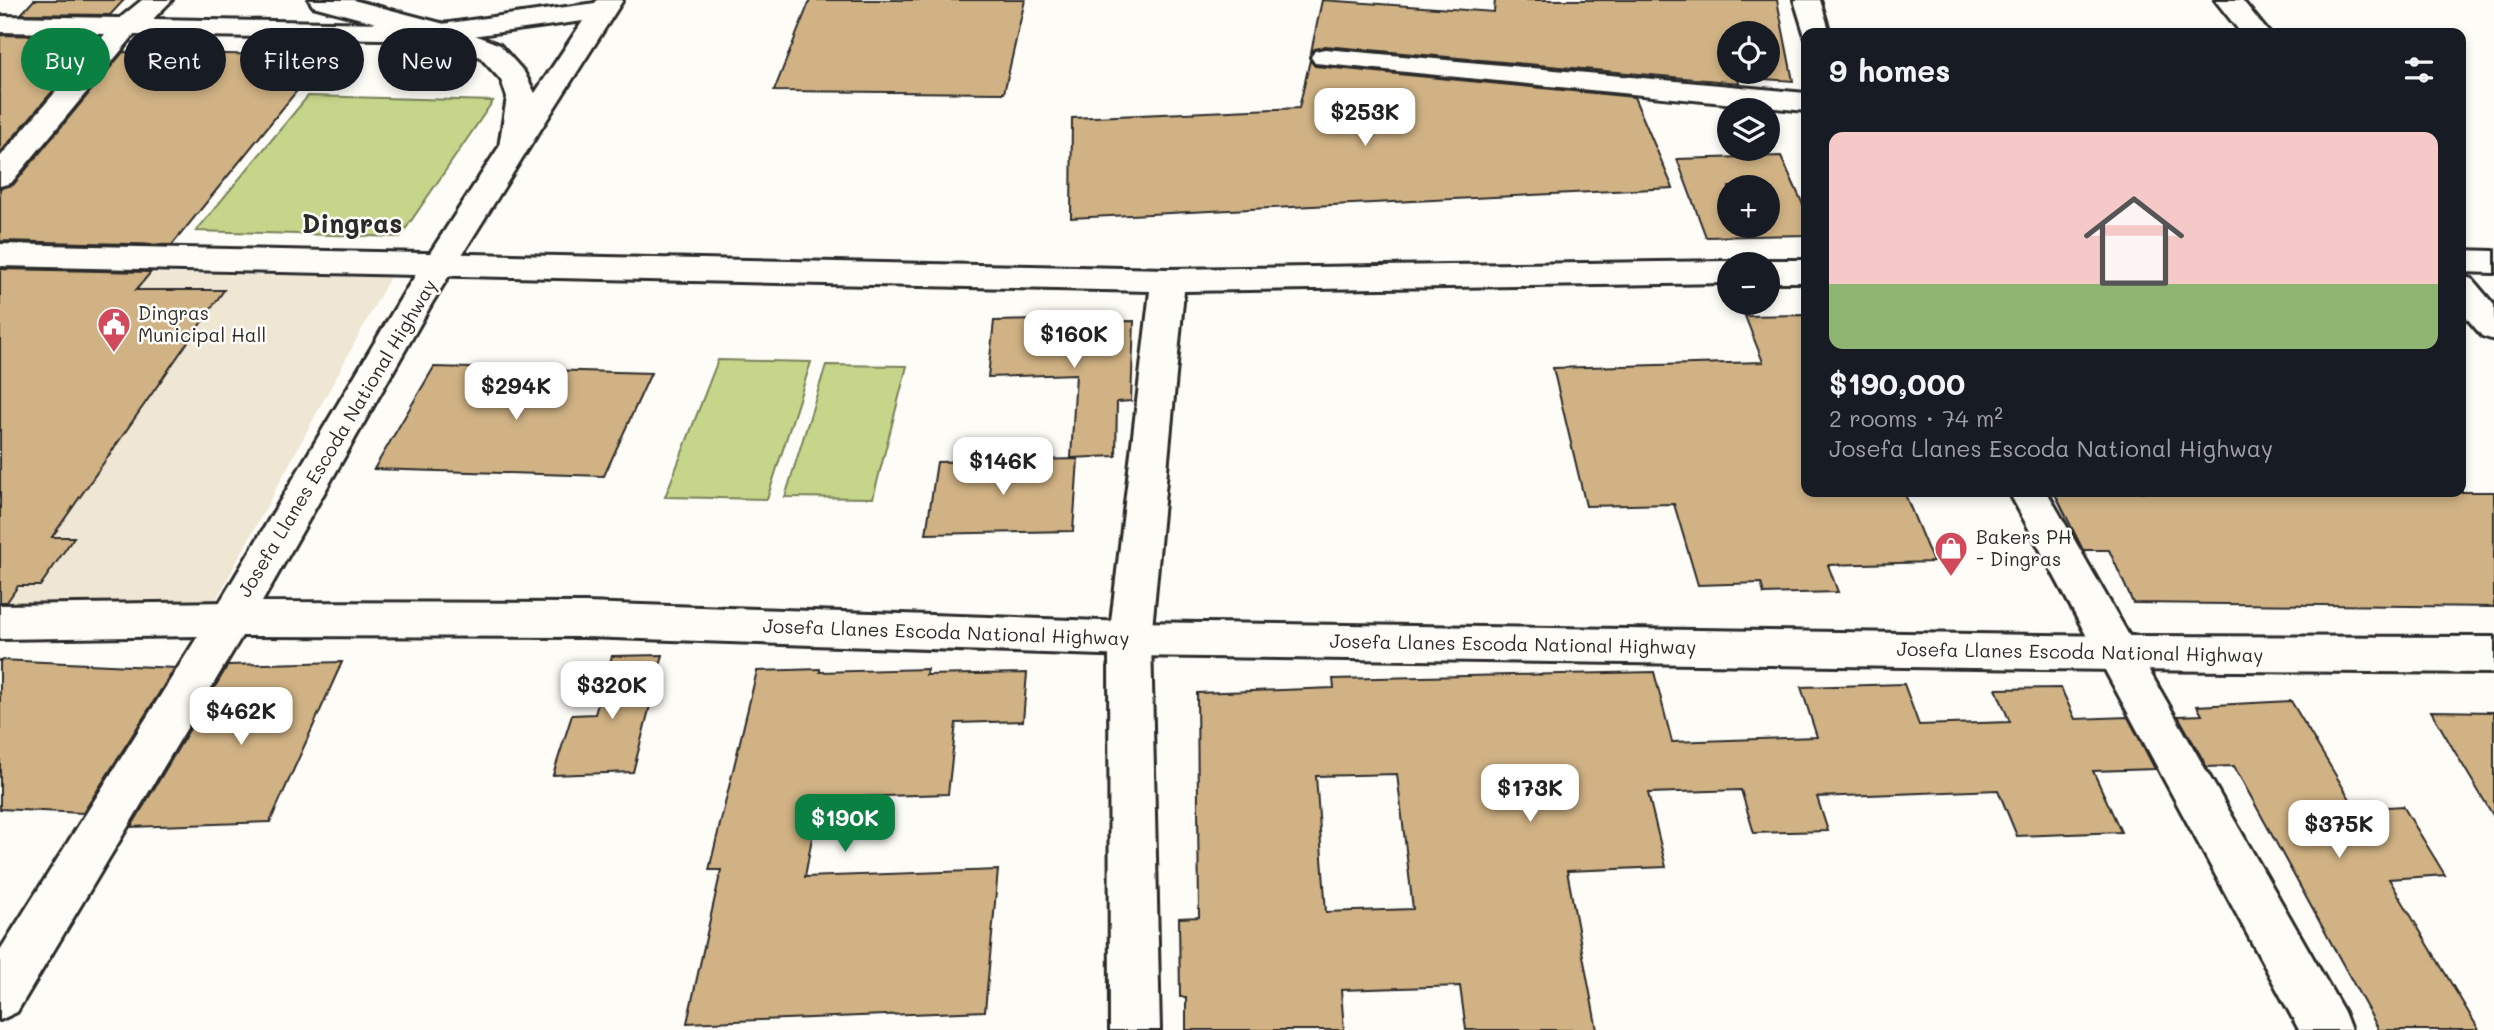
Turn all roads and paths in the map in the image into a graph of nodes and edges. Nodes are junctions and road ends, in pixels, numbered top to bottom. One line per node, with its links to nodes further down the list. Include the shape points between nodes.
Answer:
1 (159, 0): 7 (street)
2 (322, 0): 8 (street, Josefa Llanes Escoda National Highway)
3 (1807, 0): 10 (street)
4 (2228, 0): 11 (street)
5 (606, 5): 9 (street); 16 (street)
6 (0, 24): 7 (street)
7 (126, 27): 12 (street); 17 (street)
8 (427, 28)
9 (466, 28)
10 (1815, 28)
11 (2251, 28)
12 (378, 31)
13 (477, 46): 16 (street, Josefa Llanes Escoda National Highway, via 491,51 514,78 522,97)
14 (1325, 57): 15 (street)
15 (1801, 102)
16 (514, 147): 21 (street, Josefa Llanes Escoda National Highway)
17 (0, 176)
18 (0, 255): 21 (street)
19 (2466, 261): 20 (street)
20 (2494, 262)
21 (441, 264): 25 (street); 29 (street, Josefa Llanes Escoda National Highway)
22 (1780, 271): 23 (street)
23 (1801, 271)
24 (1717, 272): 25 (street)
25 (1168, 281): 31 (street)
26 (2466, 294): 27 (street)
27 (2494, 328)
28 (2031, 497): 32 (street)
29 (231, 618): 30 (street); 31 (street, Josefa Llanes Escoda National Highway, via 585,620); 34 (street)
30 (0, 622)
31 (1130, 639): 32 (street, Josefa Llanes Escoda National Highway); 35 (street)
32 (2119, 653): 33 (street, Josefa Llanes Escoda National Highway); 36 (street)
33 (2494, 655)
34 (0, 995)
35 (1135, 1030)
36 (2326, 1030)

